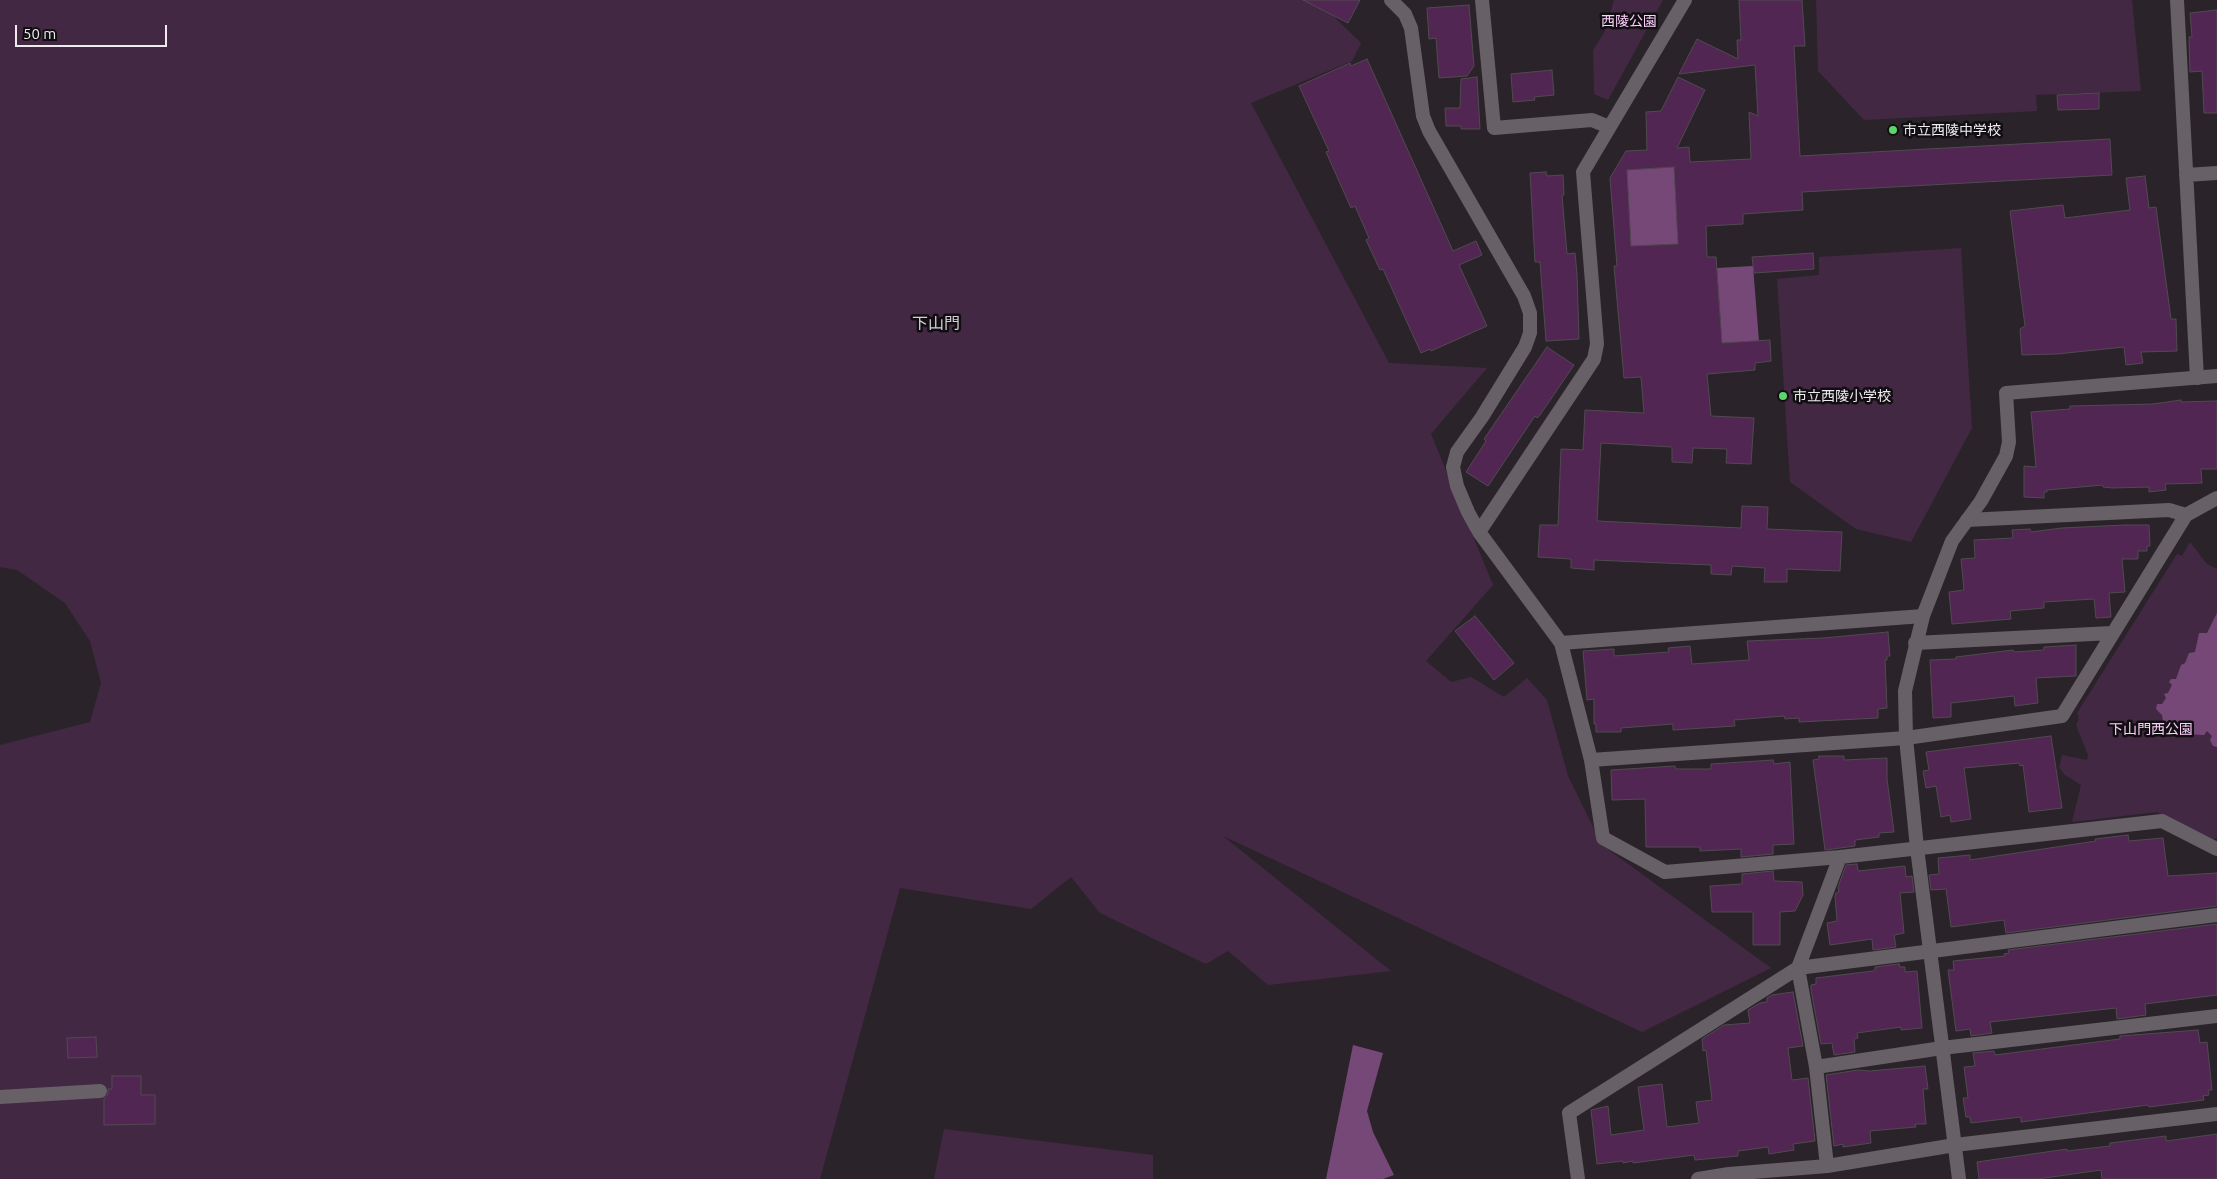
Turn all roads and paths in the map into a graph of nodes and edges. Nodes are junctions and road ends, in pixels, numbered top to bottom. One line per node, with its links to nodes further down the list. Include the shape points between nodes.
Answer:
1 (1391, 0): 13 (street, via 1405,14 1411,28 1428,131 1524,296 1530,313 1530,333 1525,347 1482,417 1456,452 1452,467 1468,512)
2 (1482, 0): 5 (street, via 1494,128 1592,120)
3 (1685, 0): 5 (street)
4 (2177, 0): 7 (street)
5 (1609, 127): 13 (street, via 1583,172 1597,344 1594,358)
6 (2217, 173): 7 (street)
7 (2186, 175): 9 (street)
8 (2217, 376): 9 (street)
9 (2197, 378): 12 (street, via 2006,393 2009,442 2006,456)
10 (2217, 498): 11 (street)
11 (2186, 515): 12 (street, via 2170,510); 15 (street)
12 (1967, 520): 14 (street, via 1952,542)
13 (1480, 532): 17 (street)
14 (1923, 616): 16 (street); 17 (street)
15 (2112, 633): 16 (street); 18 (street, via 2062,716)
16 (1915, 642): 18 (street, via 1905,691)
17 (1561, 643): 19 (street)
18 (1906, 738): 19 (street); 20 (street)
19 (1591, 760): 22 (street, via 1603,838 1665,872)
20 (1917, 848): 21 (street, via 2162,821); 22 (street); 24 (street)
21 (2217, 849)
22 (1840, 857): 25 (street)
23 (2217, 915): 24 (street)
24 (1930, 950): 25 (street); 27 (street)
25 (1798, 968): 28 (street); 35 (street, via 1569,1113)
26 (2217, 1016): 27 (street)
27 (1942, 1048): 28 (street); 32 (street)
28 (1816, 1067): 33 (street)
29 (100, 1091): 30 (street)
30 (0, 1097)
31 (2217, 1114): 32 (street)
32 (1955, 1145): 33 (street); 37 (street)
33 (1827, 1166): 34 (street)
34 (1730, 1177): 36 (street)
35 (1578, 1179)
36 (1698, 1179)
37 (1959, 1179)

